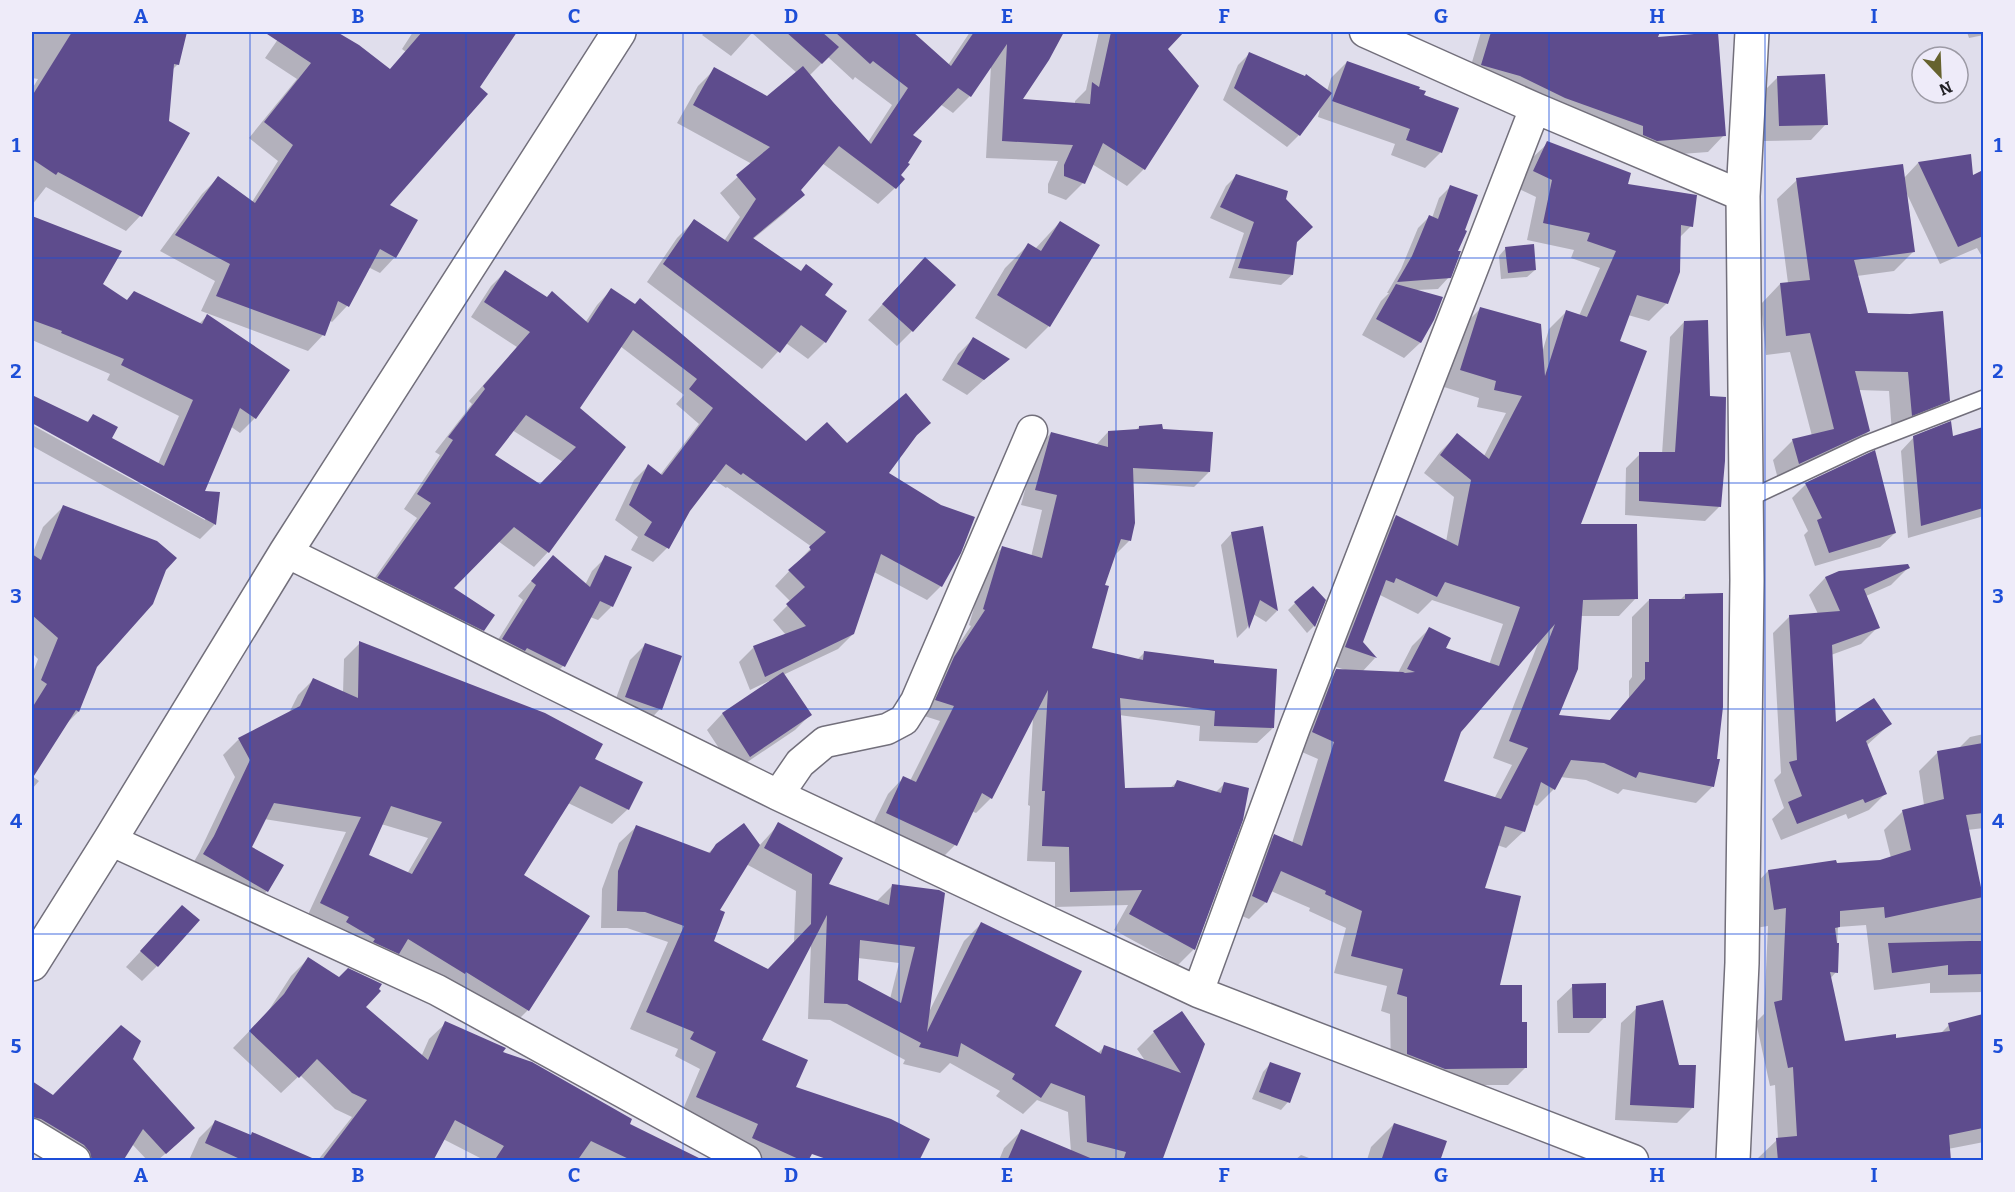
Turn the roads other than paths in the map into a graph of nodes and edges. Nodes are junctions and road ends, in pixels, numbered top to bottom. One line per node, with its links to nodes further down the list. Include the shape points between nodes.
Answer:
1 (619, 32): 9 (street)
2 (1365, 32): 4 (street)
3 (1752, 32): 5 (street)
4 (1535, 108): 5 (street); 13 (street, via 1300,716)
5 (1743, 196): 8 (street)
6 (1983, 398): 8 (lane, via 1865,444)
7 (1032, 431): 10 (street, via 916,701 904,720 887,729 825,742 800,763)
8 (1746, 500): 18 (street, via 1743,963)
9 (286, 552): 10 (street); 11 (street)
10 (778, 795): 13 (street)
11 (110, 840): 12 (street); 16 (street, via 437,990)
12 (32, 964)
13 (1198, 992): 17 (street)
14 (32, 1134): 15 (street)
15 (75, 1161)
16 (746, 1161)
17 (1633, 1161)
18 (1733, 1161)

